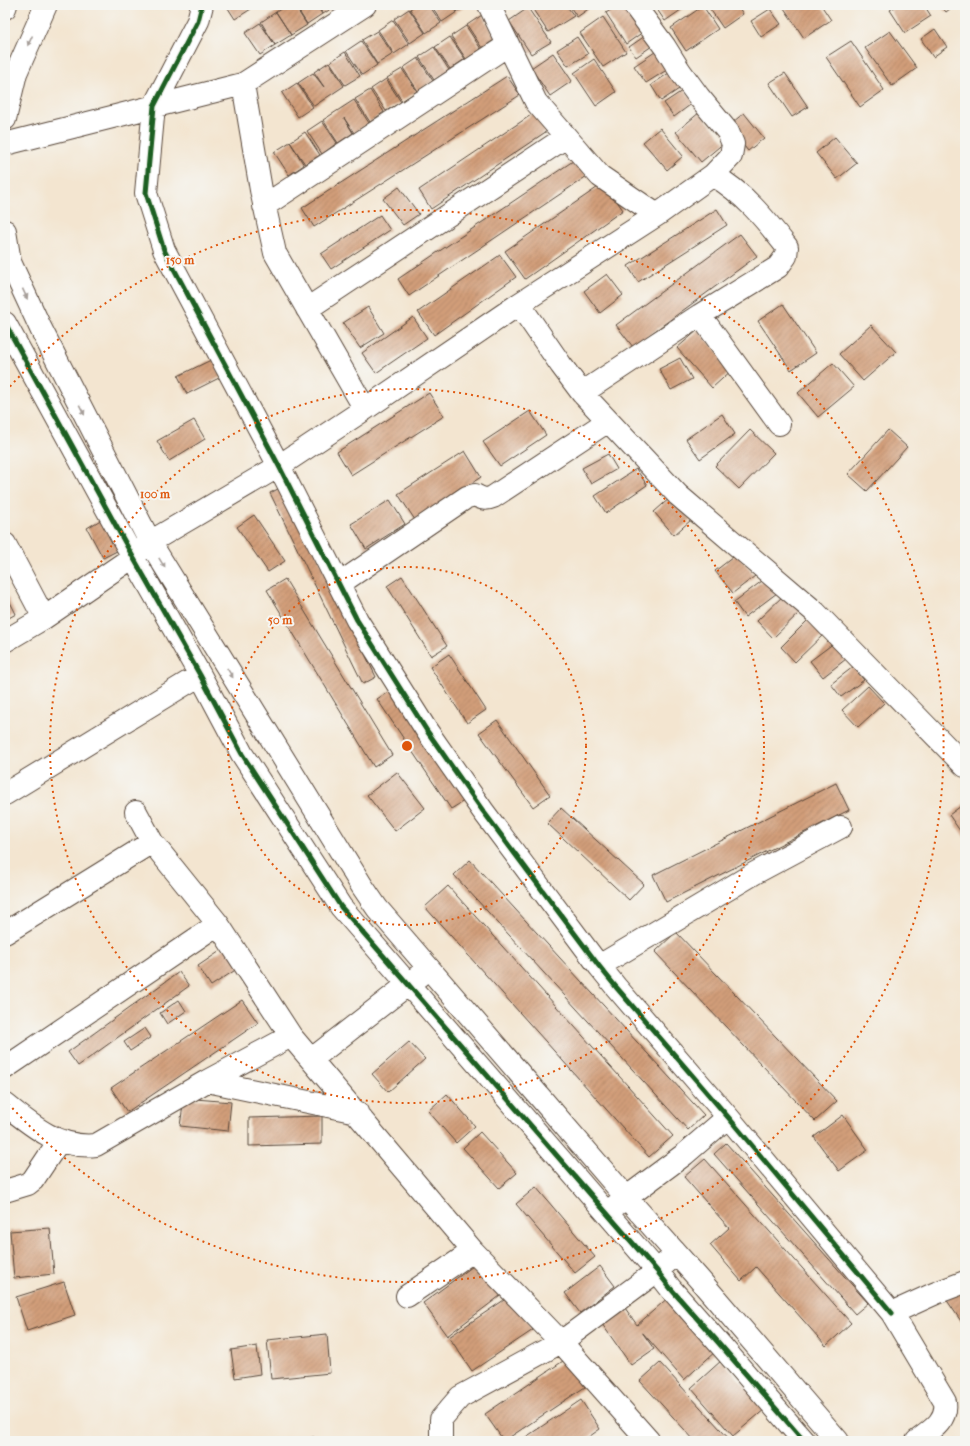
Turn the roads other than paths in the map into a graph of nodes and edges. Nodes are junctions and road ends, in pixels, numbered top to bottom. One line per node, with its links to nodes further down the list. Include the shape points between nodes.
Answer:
1 (6, 5): 7 (street)
2 (46, 5): 11 (street, one-way to 11, via 16,73)
3 (202, 5): 10 (street, via 198,21)
4 (365, 5): 9 (street)
5 (489, 5): 8 (street)
6 (634, 5): 14 (street, via 699,97 728,132 733,144 731,156)
7 (5, 8)
8 (508, 45): 12 (street, via 536,102); 15 (street)
9 (243, 84): 10 (street); 15 (street)
10 (154, 106): 13 (street); 26 (street, via 146,193 164,250)
11 (5, 119)
12 (566, 137): 16 (street, via 600,176); 19 (street)
13 (5, 144)
14 (713, 176): 16 (street); 20 (street, via 738,193 761,214 787,247 786,256 778,267)
15 (264, 206): 19 (street, via 275,253)
16 (657, 215): 18 (street)
17 (5, 231): 27 (street, one-way to 27, via 10,262 41,329)
18 (519, 304): 22 (street); 23 (street)
19 (307, 309): 23 (street)
20 (700, 315): 22 (street); 25 (street)
21 (5, 323): 29 (street)
22 (582, 393): 24 (street)
23 (365, 409): 26 (street)
24 (608, 421): 30 (street, via 493,497 467,497); 34 (street, via 678,495 815,612)
25 (779, 424)
26 (279, 466): 27 (street); 30 (street)
27 (150, 542): 29 (street); 39 (street, one-way to 39)
28 (5, 544): 31 (street)
29 (133, 557): 31 (street); 33 (street)
30 (339, 584): 43 (street, via 356,620 431,737)
31 (44, 618): 32 (street)
32 (5, 641)
33 (200, 675): 35 (street); 40 (street, via 242,754)
34 (965, 766)
35 (5, 794)
36 (136, 812): 38 (street)
37 (841, 827): 43 (street, via 755,873)
38 (152, 842): 41 (street); 42 (street)
39 (362, 886): 40 (street); 44 (street, via 377,908)
40 (336, 900): 45 (street)
41 (218, 924): 46 (street); 48 (street)
42 (5, 933)
43 (599, 966): 52 (street)
44 (429, 969): 45 (street); 55 (street)
45 (408, 984): 47 (street); 56 (street)
46 (291, 1036): 47 (street); 49 (street)
47 (312, 1059): 51 (street)
48 (5, 1068)
49 (207, 1081): 51 (street); 53 (street, via 96,1145 85,1146)
50 (5, 1104): 53 (street, via 28,1123)
51 (357, 1112): 57 (street)
52 (728, 1117): 55 (street, via 685,1154); 62 (street)
53 (59, 1141): 54 (street, via 33,1180)
54 (5, 1191)
55 (626, 1197): 56 (street); 58 (street)
56 (606, 1212): 59 (street)
57 (473, 1250): 61 (street); 63 (street)
58 (676, 1253): 59 (street); 67 (street)
59 (657, 1271): 63 (street); 66 (street)
60 (965, 1282): 62 (street)
61 (406, 1296)
62 (892, 1314): 68 (street, via 945,1402 944,1416 938,1425)
63 (562, 1342): 64 (street); 65 (street, via 460,1397 441,1419)
64 (639, 1438)
65 (441, 1441)
66 (804, 1441)
67 (838, 1441)
68 (917, 1441)

